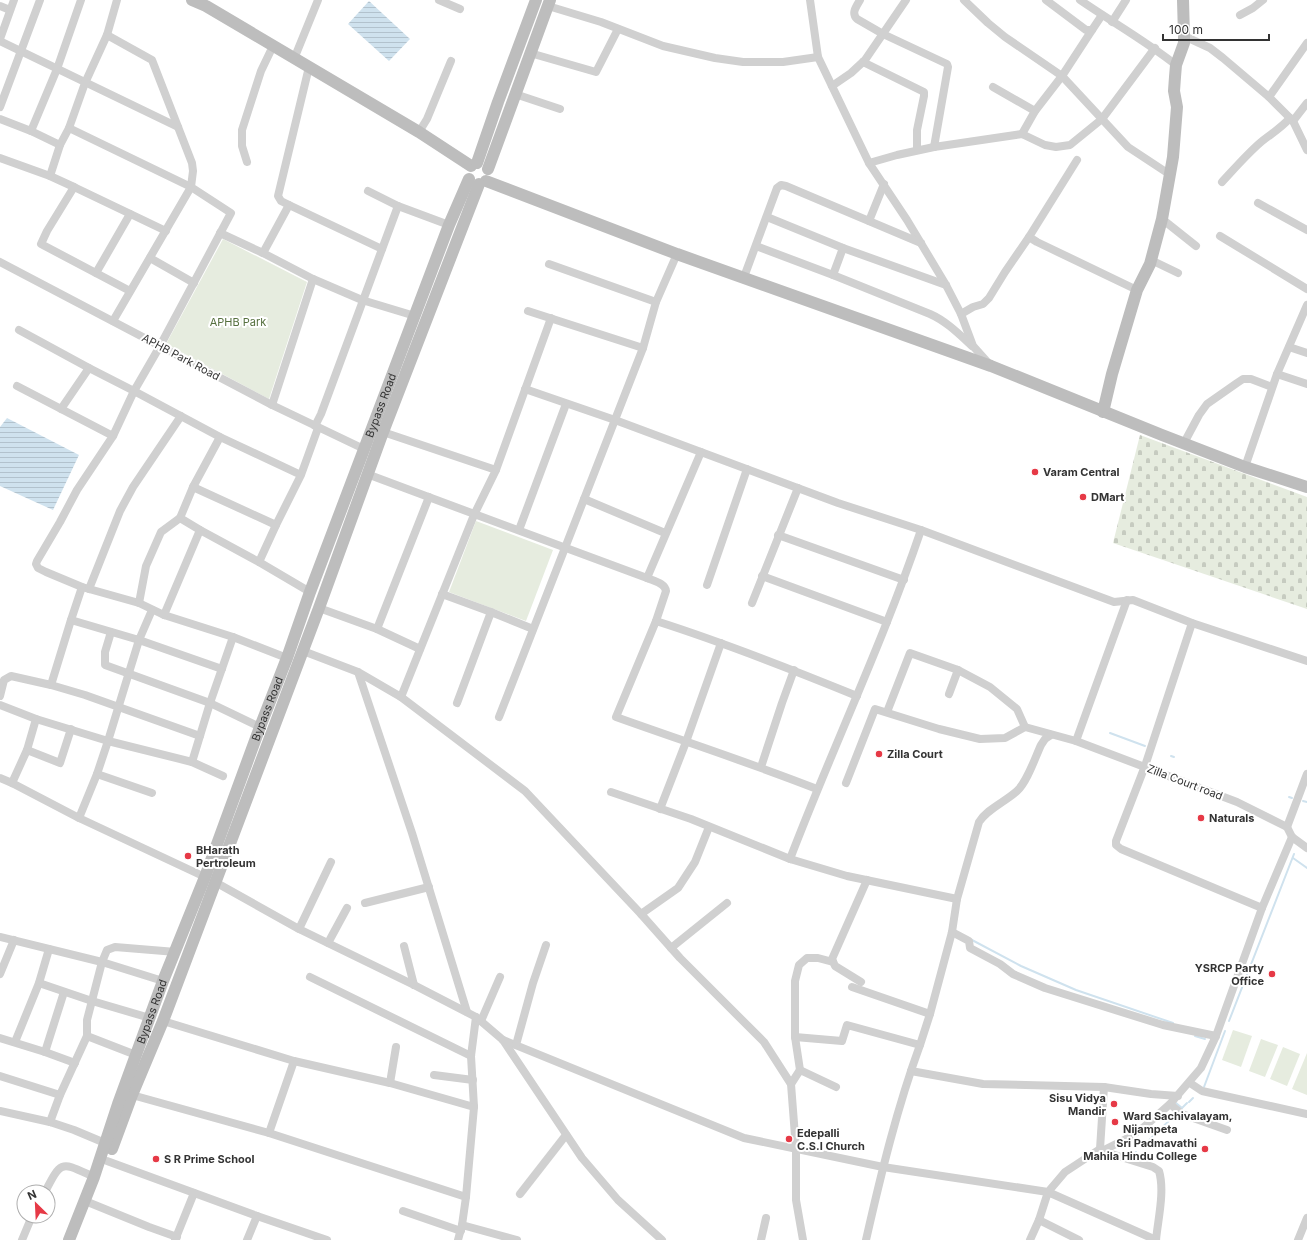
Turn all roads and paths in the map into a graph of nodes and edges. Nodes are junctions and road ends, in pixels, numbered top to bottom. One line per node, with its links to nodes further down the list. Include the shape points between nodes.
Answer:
1 (14, 0): 22 (street)
2 (40, 0): 35 (street)
3 (81, 0): 43 (street)
4 (117, 0): 29 (street)
5 (192, 0): 18 (main road)
6 (439, 0): 21 (street)
7 (536, 0): 70 (main road)
8 (810, 0): 37 (street)
9 (860, 0): 28 (street, via 854,16)
10 (906, 0): 28 (street)
11 (964, 0): 44 (street, via 1005,37)
12 (1046, 0): 27 (street, via 1086,30)
13 (1080, 0): 23 (street)
14 (1126, 0): 25 (street)
15 (1183, 0): 30 (main road)
16 (1263, 0): 24 (street)
17 (316, 1): 38 (street)
18 (207, 3): 33 (main road)
19 (549, 3): 26 (street); 36 (main road)
20 (0, 6): 22 (street)
21 (460, 9)
22 (10, 10): 31 (street)
23 (1102, 15): 25 (street); 27 (street)
24 (1240, 15)
25 (1112, 22): 34 (street)
26 (618, 29): 36 (street, via 596,72); 37 (street, via 663,46 743,62 783,62)
27 (1092, 30): 44 (street)
28 (883, 34): 40 (street); 63 (street, via 947,64)
29 (107, 35): 45 (street); 57 (street, via 152,60)
30 (1184, 36): 41 (main road); 49 (street, via 1214,51)
31 (0, 40): 35 (street)
32 (1307, 43): 49 (street)
33 (273, 46): 38 (main road); 68 (street, via 261,70 242,130 242,146)
34 (1155, 48): 41 (street); 55 (street)
35 (22, 51): 43 (street); 51 (street)
36 (530, 53): 48 (main road)
37 (818, 57): 46 (street)
38 (294, 59): 42 (main road)
39 (451, 61): 60 (street)
40 (862, 62): 46 (street); 64 (street, via 924,92 917,130)
41 (1176, 65): 72 (main road, via 1174,90 1177,107)
42 (308, 67): 60 (main road); 81 (street, via 278,196)
43 (57, 69): 45 (street); 59 (street)
44 (1062, 76): 53 (street); 55 (street)
45 (85, 83): 57 (street); 58 (street)
46 (832, 86): 69 (street)
47 (993, 87): 53 (street)
48 (515, 94): 52 (street); 71 (main road)
49 (1269, 97): 56 (street)
50 (1307, 102): 56 (street)
51 (0, 107)
52 (560, 109)
53 (1035, 111): 61 (street)
54 (0, 119): 59 (street)
55 (1102, 119): 61 (street, via 1070,145 1056,147); 72 (street, via 1128,147)
56 (1291, 119): 65 (street); 75 (street, via 1258,145)
57 (178, 127): 78 (street, via 192,163)
58 (69, 128): 62 (street); 78 (street)
59 (31, 131): 62 (street)
60 (419, 132): 70 (main road)
61 (1022, 134): 63 (street)
62 (60, 145): 73 (street)
63 (934, 147): 64 (street)
64 (917, 150): 69 (street)
65 (1307, 150)
66 (0, 158): 73 (street)
67 (1077, 160): 92 (street)
68 (247, 162)
69 (870, 163): 76 (street)
70 (474, 165): 71 (main road, via 484,164); 74 (main road, via 468,172)
71 (488, 169): 74 (main road, via 489,175)
72 (1170, 174): 85 (main road)
73 (50, 176): 77 (street)
74 (478, 181): 87 (main road, Bypass Road); 99 (main road); 143 (main road, Bypass Road)
75 (1222, 182)
76 (884, 184): 86 (street); 93 (street)
77 (74, 187): 83 (street); 104 (street, via 41,244)
78 (191, 187): 89 (street); 90 (street, via 231,213)
79 (368, 191): 82 (street)
80 (1258, 203): 88 (street)
81 (289, 205): 97 (street); 98 (street)
82 (398, 206): 87 (street); 97 (street)
83 (130, 214): 89 (street); 104 (street)
84 (767, 217): 86 (street, via 780,185); 94 (street); 96 (street)
85 (1162, 219): 95 (street); 101 (main road)
86 (869, 221): 93 (street)
87 (449, 225): 119 (main road, Bypass Road)
88 (1307, 230)
89 (166, 231): 100 (street)
90 (220, 233): 98 (street); 109 (street)
91 (1220, 236): 111 (street)
92 (1029, 237): 112 (street); 118 (street, via 990,298)
93 (921, 243): 110 (street)
94 (756, 246): 106 (street); 107 (street)
95 (1196, 246)
96 (843, 248): 106 (street); 110 (street)
97 (382, 249): 114 (street)
98 (263, 253): 108 (street)
99 (677, 254): 107 (main road); 115 (street)
100 (150, 258): 109 (street); 113 (street)
101 (1151, 260): 105 (street); 112 (main road)
102 (0, 262): 121 (street, APHB Park Road)
103 (549, 264): 115 (street)
104 (96, 273): 113 (street)
105 (1178, 273)
106 (833, 275): 124 (street, via 937,317)
107 (744, 277): 128 (main road)
108 (313, 279): 114 (street); 137 (street)
109 (194, 283): 123 (street)
110 (946, 285): 118 (street)
111 (1307, 289)
112 (1138, 290): 139 (main road)
113 (130, 291): 121 (street)
114 (362, 300): 119 (street); 142 (street)
115 (656, 302): 126 (street)
116 (1307, 305): 125 (street)
117 (528, 311): 120 (street)
118 (961, 314): 124 (street)
119 (415, 316): 147 (main road, Bypass Road)
120 (551, 318): 126 (street); 134 (street)
121 (113, 321): 123 (street, APHB Park Road)
122 (20, 330): 129 (street)
123 (160, 346): 135 (street); 137 (street, APHB Park Road)
124 (973, 346): 128 (street)
125 (1289, 347): 127 (street); 130 (street)
126 (643, 348): 141 (street)
127 (1307, 353)
128 (991, 366): 139 (main road)
129 (88, 368): 135 (street); 138 (street)
130 (1277, 374): 131 (street); 133 (street)
131 (1307, 384)
132 (17, 386): 138 (street)
133 (1272, 387): 146 (street, via 1250,379 1237,382 1207,404); 149 (street)
134 (525, 389): 136 (street); 151 (street)
135 (134, 391): 140 (street); 144 (street)
136 (566, 404): 141 (street); 163 (street)
137 (272, 405): 142 (street, APHB Park Road)
138 (61, 409): 144 (street)
139 (1103, 412): 146 (main road)
140 (181, 416): 145 (street); 173 (street, via 133,487)
141 (615, 420): 148 (street); 158 (street)
142 (316, 427): 147 (street, APHB Park Road); 153 (street)
143 (383, 432): 151 (street); 152 (main road, Bypass Road)
144 (113, 436): 173 (street, via 77,490 36,564 46,572)
145 (220, 437): 153 (street); 154 (street)
146 (1184, 443): 149 (main road)
147 (364, 450): 174 (main road, Bypass Road)
148 (700, 452): 150 (street); 165 (street)
149 (1245, 467): 155 (main road)
150 (746, 469): 156 (street); 172 (street)
151 (496, 470): 159 (street)
152 (367, 474): 157 (street); 179 (main road, Bypass Road)
153 (301, 475): 161 (street)
154 (193, 487): 160 (street); 161 (street)
155 (1307, 487)
156 (798, 488): 164 (street); 166 (street)
157 (429, 497): 159 (street); 187 (street)
158 (584, 499): 165 (street); 167 (street)
159 (474, 515): 163 (street); 175 (street)
160 (180, 518): 162 (street); 177 (street, via 161,532 146,566)
161 (276, 525): 168 (street)
162 (200, 530): 168 (street); 182 (street)
163 (519, 530): 167 (street)
164 (921, 530): 171 (street); 176 (street, via 1114,602)
165 (665, 533): 170 (street)
166 (778, 535): 169 (street); 171 (street)
167 (564, 547): 170 (street); 188 (street)
168 (259, 562): 174 (street)
169 (762, 576): 178 (street); 185 (street)
170 (647, 578): 184 (street, via 666,588)
171 (904, 580): 185 (street)
172 (707, 585)
173 (85, 588): 177 (street); 183 (street)
174 (310, 592): 195 (main road, Bypass Road)
175 (442, 594): 181 (street); 193 (street)
176 (1127, 600): 186 (street); 220 (street)
177 (139, 603): 180 (street)
178 (752, 603)
179 (319, 608): 187 (street); 194 (main road, Bypass Road)
180 (152, 610): 182 (street); 191 (street)
181 (491, 612): 188 (street); 208 (street)
182 (164, 615): 190 (street)
183 (71, 620): 189 (street); 202 (street)
184 (656, 621): 192 (street); 221 (street, via 616,717)
185 (887, 622): 205 (street)
186 (1192, 623): 196 (street); 224 (street)
187 (377, 629): 193 (street)
188 (533, 629): 212 (street)
189 (111, 632): 191 (street); 201 (street, via 105,652 105,665)
190 (233, 637): 195 (street); 197 (street)
191 (139, 640): 197 (street); 201 (street)
192 (721, 643): 198 (street); 221 (street)
193 (420, 649): 206 (street)
194 (303, 651): 200 (street); 243 (main road, Bypass Road)
195 (287, 658): 214 (main road, Bypass Road)
196 (1307, 661)
197 (222, 669): 207 (street)
198 (794, 670): 205 (street); 225 (street)
199 (958, 670): 203 (street); 211 (street, via 910,653); 215 (street, via 990,687 1017,709)
200 (358, 672): 206 (street); 245 (street)
201 (127, 674): 207 (street); 210 (street)
202 (52, 685): 204 (street, via 11,676 4,680); 210 (street)
203 (949, 694)
204 (0, 696)
205 (858, 696): 232 (street)
206 (401, 697): 251 (street, via 525,791)
207 (210, 703): 214 (street); 218 (street)
208 (457, 703)
209 (0, 705): 213 (street)
210 (117, 707): 218 (street); 219 (street)
211 (887, 712): 215 (street, via 980,739 1005,738); 231 (street, via 875,709)
212 (499, 717)
213 (36, 719): 216 (street); 222 (street)
214 (260, 727): 243 (main road, Bypass Road)
215 (1025, 727): 217 (street, Zilla Court road)
216 (71, 729): 219 (street); 222 (street, via 60,763)
217 (1051, 735): 220 (street, Zilla Court road); 246 (street, via 1041,745 1017,791 983,815)
218 (200, 736): 223 (street)
219 (108, 741): 223 (street); 226 (street)
220 (1076, 741): 224 (street, Zilla Court road)
221 (686, 742): 225 (street); 235 (street)
222 (27, 750): 230 (street)
223 (192, 762): 228 (street)
224 (1145, 766): 238 (street, Zilla Court road, via 1237,802); 250 (street, via 1116,841 1118,848)
225 (762, 767): 232 (street)
226 (97, 774): 234 (street); 236 (street)
227 (1307, 774): 238 (street)
228 (223, 776)
229 (0, 778): 230 (street)
230 (12, 783): 236 (street)
231 (846, 783)
232 (817, 789): 241 (street)
233 (611, 792): 235 (street)
234 (152, 793)
235 (660, 808): 237 (street)
236 (79, 818): 243 (street)
237 (709, 827): 241 (street); 251 (street, via 695,862 678,888)
238 (1287, 827): 239 (street)
239 (1292, 837): 240 (street); 250 (street)
240 (1307, 848)
241 (790, 859): 244 (street)
242 (331, 862): 252 (street)
243 (210, 880): 252 (street); 261 (main road, Bypass Road); 278 (main road, Bypass Road)
244 (867, 880): 246 (street); 263 (street, via 832,959)
245 (429, 887): 247 (street); 274 (street)
246 (957, 899): 253 (street)
247 (365, 903)
248 (727, 903): 259 (street)
249 (347, 908): 256 (street)
250 (1262, 908): 280 (street)
251 (641, 914): 259 (street)
252 (299, 929): 256 (street)
253 (952, 932): 275 (street); 280 (street, via 969,941 970,948 1013,974 1045,988 1163,1025)
254 (0, 937): 255 (street)
255 (14, 940): 260 (street); 264 (street)
256 (328, 943): 270 (street)
257 (546, 945): 285 (street)
258 (404, 946): 270 (street)
259 (672, 948): 300 (street, via 764,1042)
260 (49, 949): 262 (street); 269 (street)
261 (176, 952): 262 (street, via 115,947 107,950); 267 (main road, Bypass Road)
262 (102, 962): 267 (street); 273 (street)
263 (833, 962): 268 (street, via 835,966); 281 (street, via 807,958 799,965 795,981)
264 (0, 974)
265 (310, 977): 290 (street)
266 (500, 977): 277 (street)
267 (164, 981): 276 (main road, Bypass Road)
268 (861, 982)
269 (39, 983): 272 (street); 284 (street)
270 (414, 985): 274 (street)
271 (852, 987): 275 (street)
272 (64, 992): 273 (street); 288 (street)
273 (92, 1001): 276 (street); 279 (street, via 87,1020)
274 (467, 1012): 277 (street)
275 (930, 1014): 286 (street)
276 (150, 1018): 289 (main road, Bypass Road)
277 (478, 1019): 283 (street); 290 (street)
278 (163, 1021): 291 (street); 304 (main road, Bypass Road)
279 (87, 1036): 289 (street); 292 (street)
280 (1216, 1036): 298 (street, via 1201,1068)
281 (795, 1037): 286 (street, via 842,1042 847,1025); 293 (street)
282 (0, 1038): 284 (street)
283 (503, 1040): 285 (street); 313 (street)
284 (15, 1042): 288 (street)
285 (516, 1045): 315 (street, via 744,1138)
286 (920, 1045): 294 (street)
287 (396, 1047): 299 (street)
288 (45, 1052): 292 (street)
289 (136, 1055): 314 (main road, Bypass Road)
290 (471, 1056): 297 (street)
291 (294, 1061): 299 (street); 312 (street)
292 (75, 1063): 303 (street)
293 (800, 1070): 300 (street); 301 (street)
294 (911, 1071): 302 (street, via 983,1084); 318 (street)
295 (434, 1075): 297 (street)
296 (0, 1076): 303 (street)
297 (472, 1080): 307 (street)
298 (1190, 1082): 305 (street); 309 (street, via 1202,1090)
299 (390, 1083): 307 (street)
300 (791, 1084): 315 (street)
301 (836, 1086)
302 (1104, 1087): 305 (street); 316 (street)
303 (60, 1095): 310 (street)
304 (132, 1095): 312 (street); 317 (main road, Bypass Road)
305 (1178, 1096): 306 (street)
306 (1170, 1104): 311 (street, via 1182,1114); 316 (street, via 1132,1135)
307 (474, 1107): 324 (street)
308 (0, 1111): 310 (street)
309 (1307, 1114)
310 (50, 1122): 314 (street)
311 (1227, 1130)
312 (269, 1133): 324 (street)
313 (566, 1135): 323 (street); 341 (street, via 618,1200)
314 (105, 1144): 319 (main road, Bypass Road)
315 (796, 1149): 318 (street); 343 (street, via 796,1200)
316 (1101, 1150): 321 (street, via 1065,1172); 347 (street, via 1159,1171 1161,1199)
317 (107, 1161): 322 (street); 325 (main road, Bypass Road)
318 (883, 1167): 321 (street); 344 (street)
319 (94, 1177): 320 (street, via 64,1166 55,1172); 335 (main road, Bypass Road)
320 (48, 1184)
321 (1048, 1192): 330 (street); 347 (street)
322 (194, 1193): 327 (street); 333 (street)
323 (520, 1194)
324 (466, 1197): 332 (street)
325 (90, 1204): 333 (street); 336 (main road, Bypass Road)
326 (403, 1211): 332 (street)
327 (257, 1216): 337 (street); 338 (street)
328 (766, 1218): 342 (street)
329 (1307, 1218): 348 (street)
330 (1039, 1220): 345 (street); 346 (street)
331 (29, 1224): 334 (street)
332 (462, 1228): 339 (street); 340 (street)
333 (176, 1238)
334 (22, 1240)
335 (68, 1240)
336 (76, 1240)
337 (247, 1240)
338 (327, 1240)
339 (458, 1240)
340 (517, 1240)
341 (662, 1240)
342 (761, 1240)
343 (803, 1240)
344 (866, 1240)
345 (1030, 1240)
346 (1079, 1240)
347 (1156, 1240)
348 (1298, 1240)

